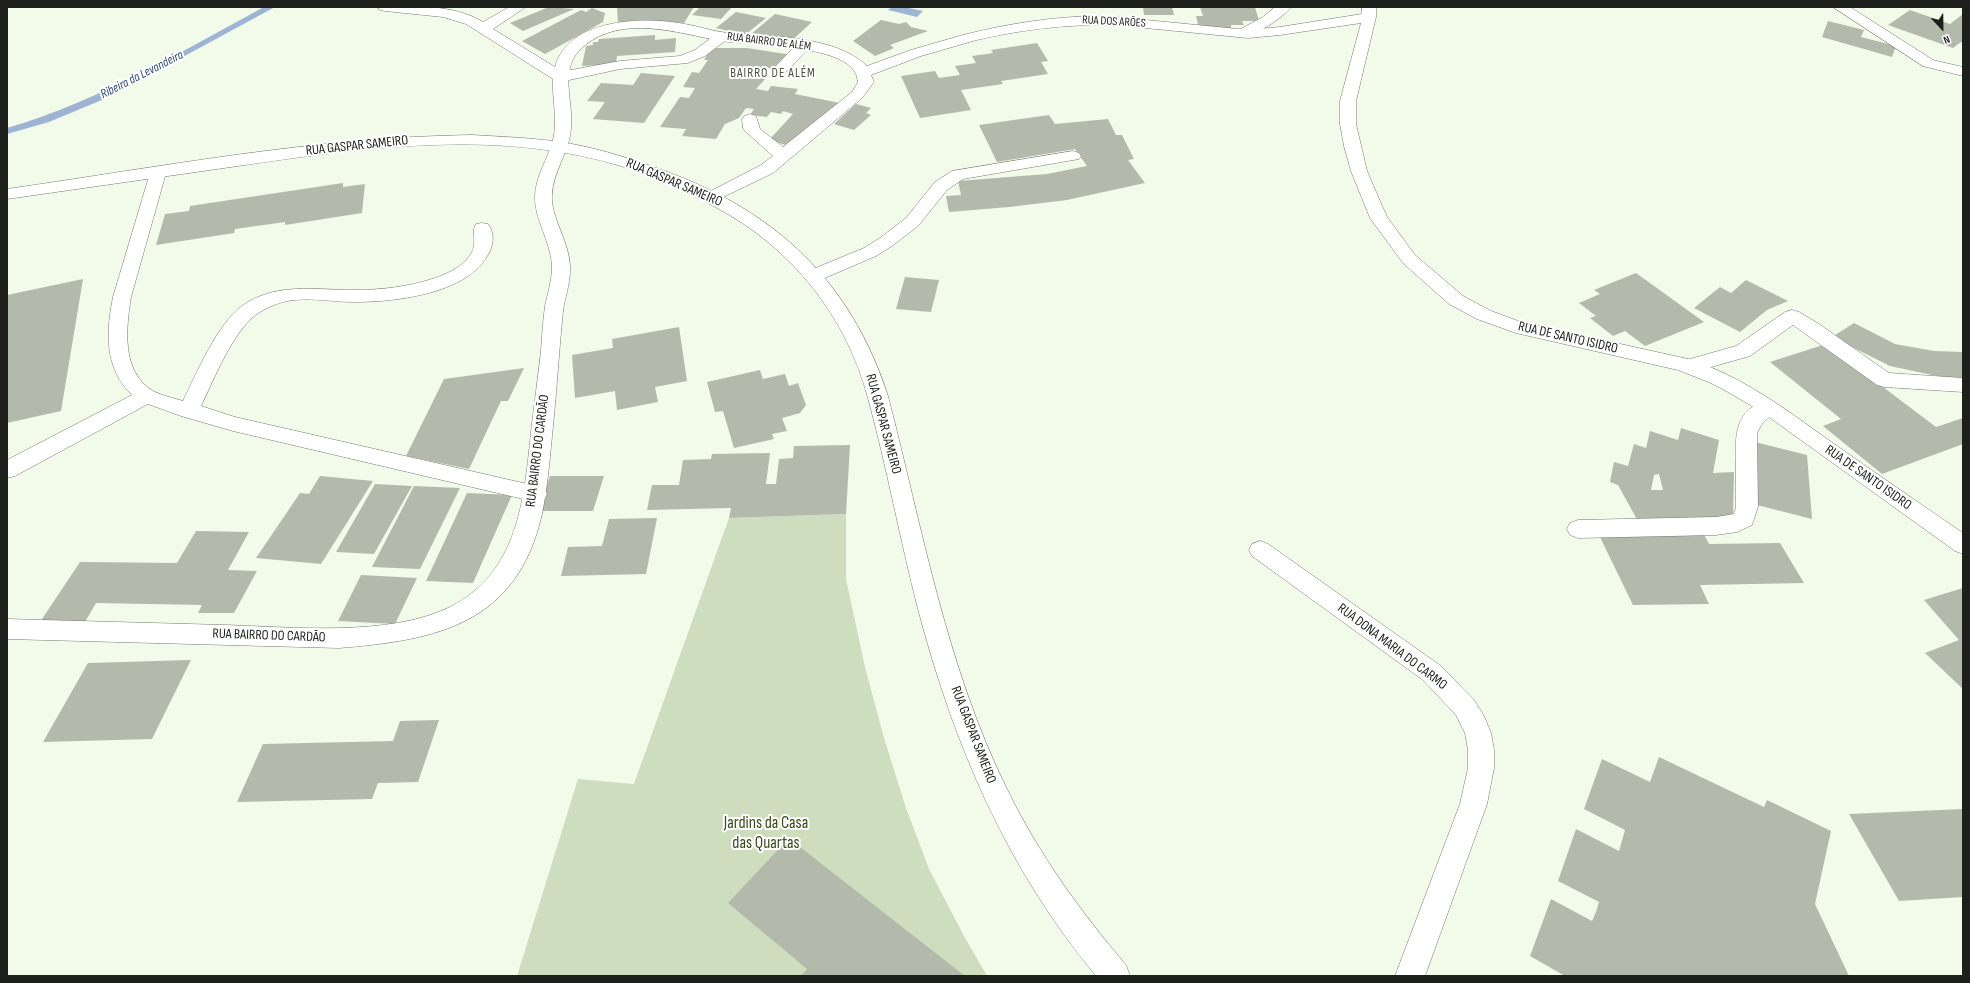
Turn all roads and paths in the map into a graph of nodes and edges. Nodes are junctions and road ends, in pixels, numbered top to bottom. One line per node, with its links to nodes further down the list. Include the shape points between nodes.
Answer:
1 (385, 7): 6 (street, via 444,13 465,18)
2 (519, 7): 6 (street)
3 (1284, 7): 7 (street, via 1268,20)
4 (1840, 7): 12 (street, via 1928,63)
5 (1369, 12): 7 (street, RUA DOS ARÕES, via 1275,32); 23 (street, RUA DE SANTO ISIDRO, via 1348,101 1348,124 1359,171 1380,218 1408,259 1456,300 1484,315 1516,327)
6 (484, 28): 13 (street)
7 (1242, 34): 11 (street, RUA DOS ARÕES, via 1115,21 1052,21 968,38 916,53)
8 (721, 37): 9 (street, RUA BAIRRO DE ALÉM); 13 (street, via 700,53 684,60 620,65); 13 (street, RUA BAIRRO DE ALÉM, via 694,29 658,25 630,25 608,29 591,36 573,49 562,65)
9 (803, 46): 10 (street); 11 (street, RUA BAIRRO DE ALÉM, via 848,57)
10 (780, 70)
11 (865, 72): 16 (street, via 866,82 857,95)
12 (1963, 72)
13 (560, 77): 15 (street, RUA BAIRRO DE ALÉM, via 563,123)
14 (750, 118): 16 (street, via 754,132)
15 (559, 147): 18 (street, RUA GASPAR SAMEIRO, via 473,140 390,142 289,153); 20 (street, RUA GASPAR SAMEIRO, via 623,161); 29 (street, RUA BAIRRO DO CARDÃO, via 548,174 543,197 546,215 559,251 561,270 554,307)
16 (784, 156): 20 (street, via 756,176)
17 (1073, 156): 22 (street, via 958,175 941,186 912,222 886,242 864,256)
18 (158, 172): 19 (street, RUA GASPAR SAMEIRO); 25 (street, via 118,318 117,340 121,362 130,381)
19 (7, 194)
20 (713, 197): 22 (street, RUA GASPAR SAMEIRO, via 777,240)
21 (482, 228): 27 (street, via 484,247 477,261 466,271 438,283 390,294 293,294 267,300 248,311 234,325)
22 (814, 276): 34 (street, RUA GASPAR SAMEIRO, via 828,292 844,318 858,344 876,391 929,606 976,748 1024,849 1090,947)
23 (1690, 366): 24 (street, via 1743,351 1792,316 1884,380); 26 (street, RUA DE SANTO ISIDRO, via 1727,381)
24 (1963, 386)
25 (146, 396): 27 (street); 28 (street)
26 (1768, 407): 30 (street, via 1752,419 1748,428 1747,507 1744,520 1732,525 1716,526); 31 (street, RUA DE SANTO ISIDRO)
27 (188, 411): 29 (street, via 233,424)
28 (7, 470)
29 (536, 494): 33 (street, RUA BAIRRO DO CARDÃO, via 522,543 507,570 491,591 463,611 426,626 384,635 339,638)
30 (1578, 529)
31 (1963, 545)
32 (1260, 550): 35 (street, RUA DONA MARIA DO CARMO, via 1432,673 1453,693 1468,713 1477,731 1481,748 1477,790)
33 (7, 629)
34 (1115, 976)
35 (1410, 976)

